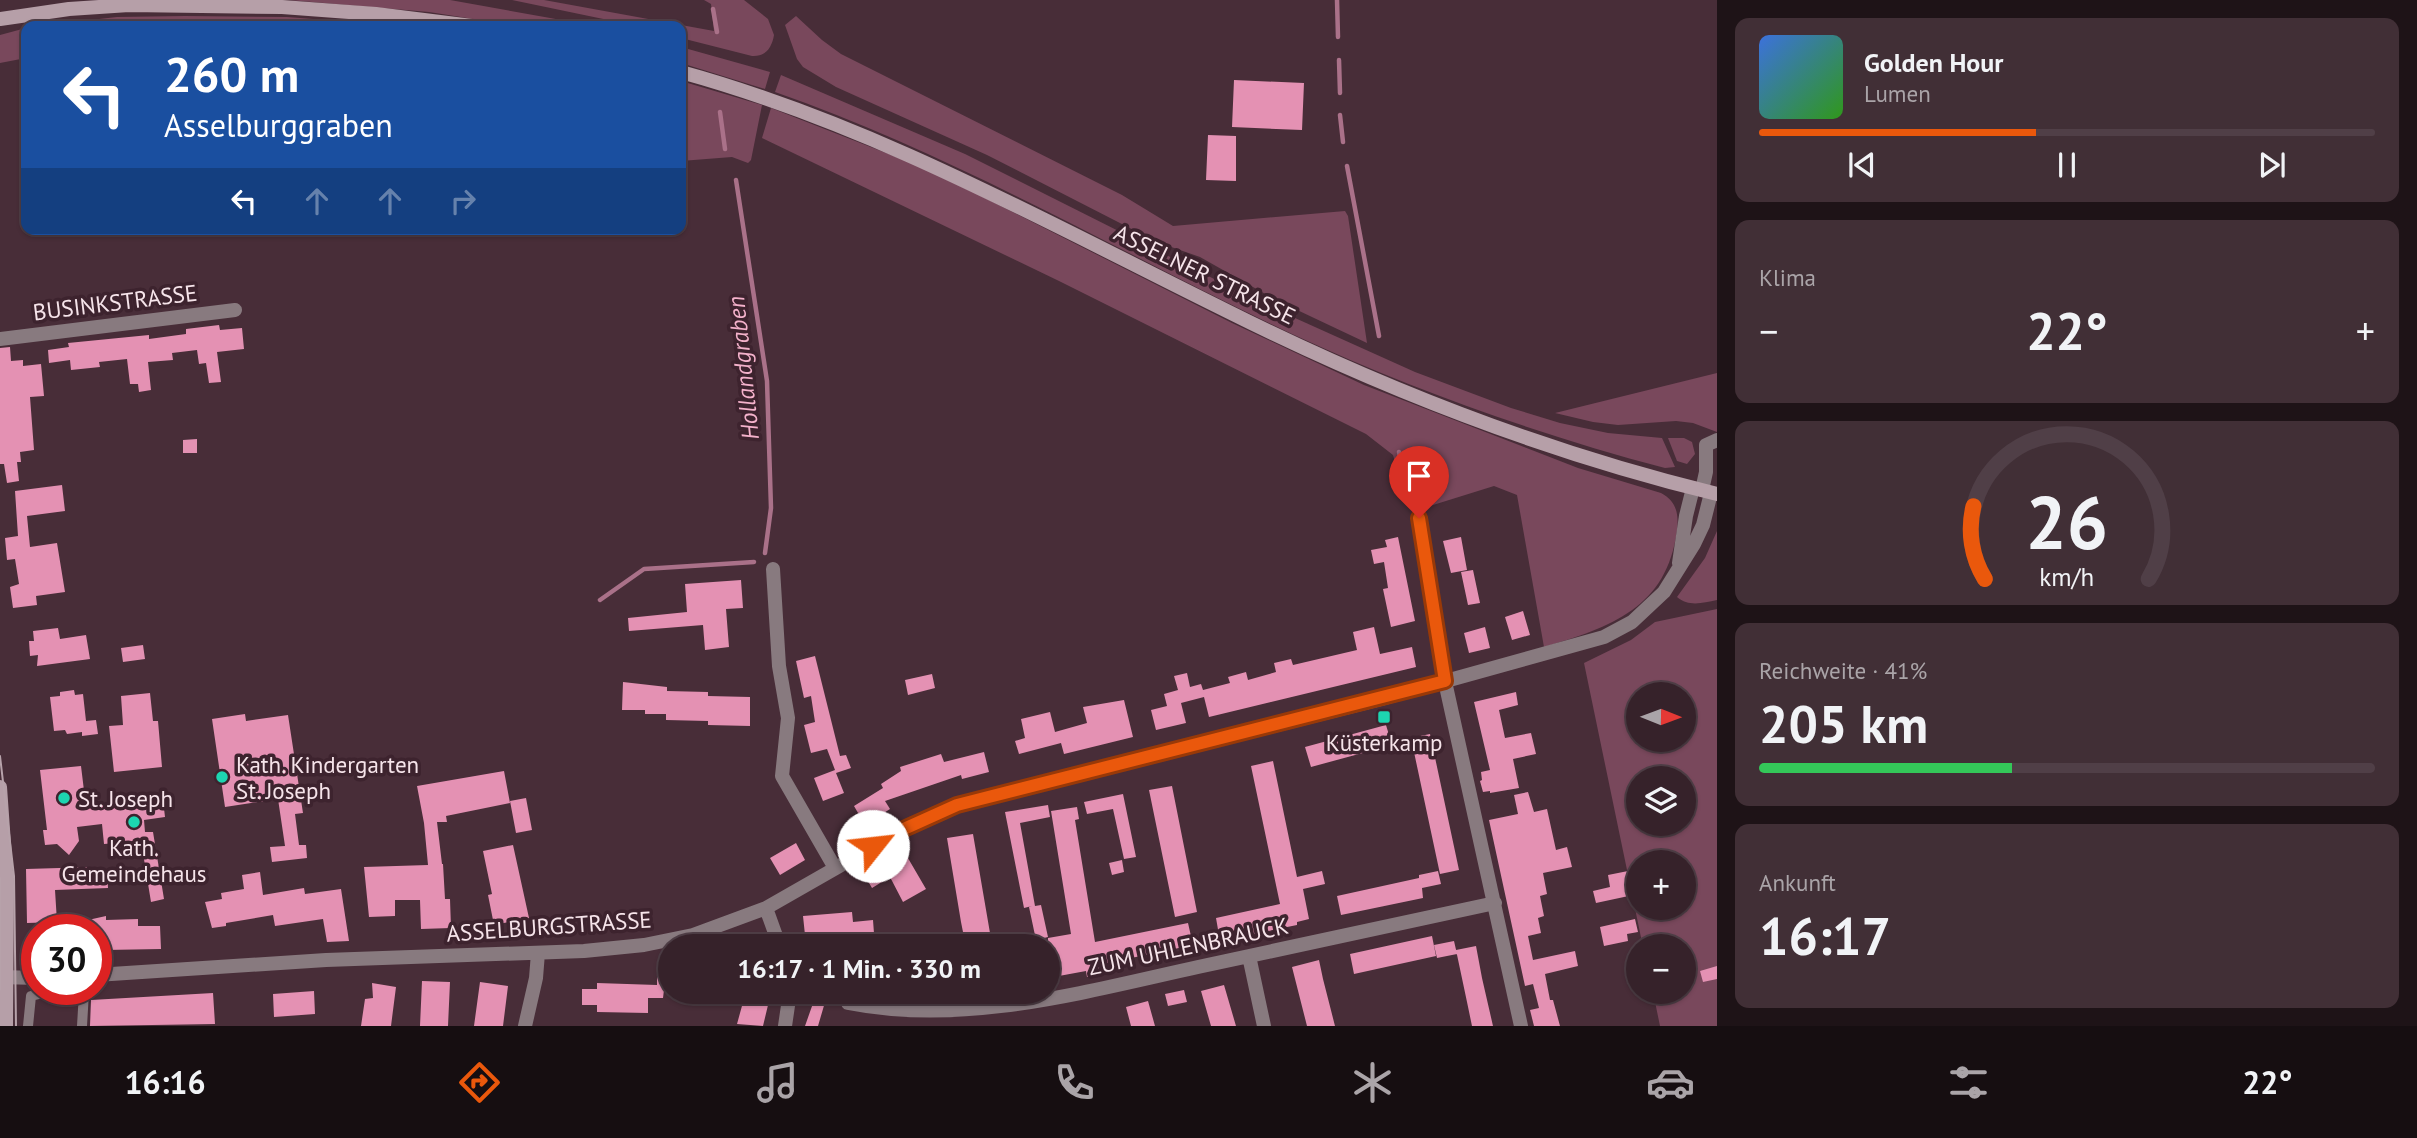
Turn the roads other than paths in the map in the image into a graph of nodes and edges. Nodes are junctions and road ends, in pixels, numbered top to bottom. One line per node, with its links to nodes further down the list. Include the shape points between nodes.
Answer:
1 (0, 19): 2 (main road, via 130,5 282,7)
2 (432, 21)
3 (686, 74): 7 (main road, ASSELNER STRASSE, via 810,114 913,156 1387,385 1530,439)
4 (235, 310): 5 (street, BUSINKSTRASSE)
5 (0, 339)
6 (1717, 440): 7 (street, ASSELBURGSTRASSE, via 1706,445)
7 (1706, 491): 10 (street, ASSELBURGSTRASSE, via 1686,516 1678,568 1655,603 1632,622 1604,637)
8 (1419, 518): 10 (street)
9 (773, 569): 12 (street, via 779,666 788,718 782,776)
10 (1445, 681): 12 (street, ASSELBURGSTRASSE, via 957,805); 13 (street)
11 (0, 787): 19 (main road, via 8,886)
12 (835, 868): 14 (street, ASSELBURGSTRASSE)
13 (1494, 903): 17 (street, ZUM UHLENBRAUCK); 30 (street)
14 (766, 908): 15 (street); 16 (street, ASSELBURGSTRASSE, via 693,935 610,949)
15 (775, 934)
16 (538, 953): 18 (street, ASSELBURGSTRASSE); 27 (street)
17 (1249, 956): 20 (street, ZUM UHLENBRAUCK); 29 (street)
18 (112, 974)
19 (4, 977): 24 (main road)
20 (1060, 997)
21 (788, 1004): 28 (street)
22 (852, 1004): 23 (street, ZUM UHLENBRAUCK, via 911,1014 1000,1010)
23 (1028, 1004)
24 (6, 1026)
25 (28, 1026): 26 (street, via 31,996 84,992)
26 (82, 1026)
27 (524, 1026)
28 (785, 1026)
29 (1264, 1026)
30 (1521, 1026)

